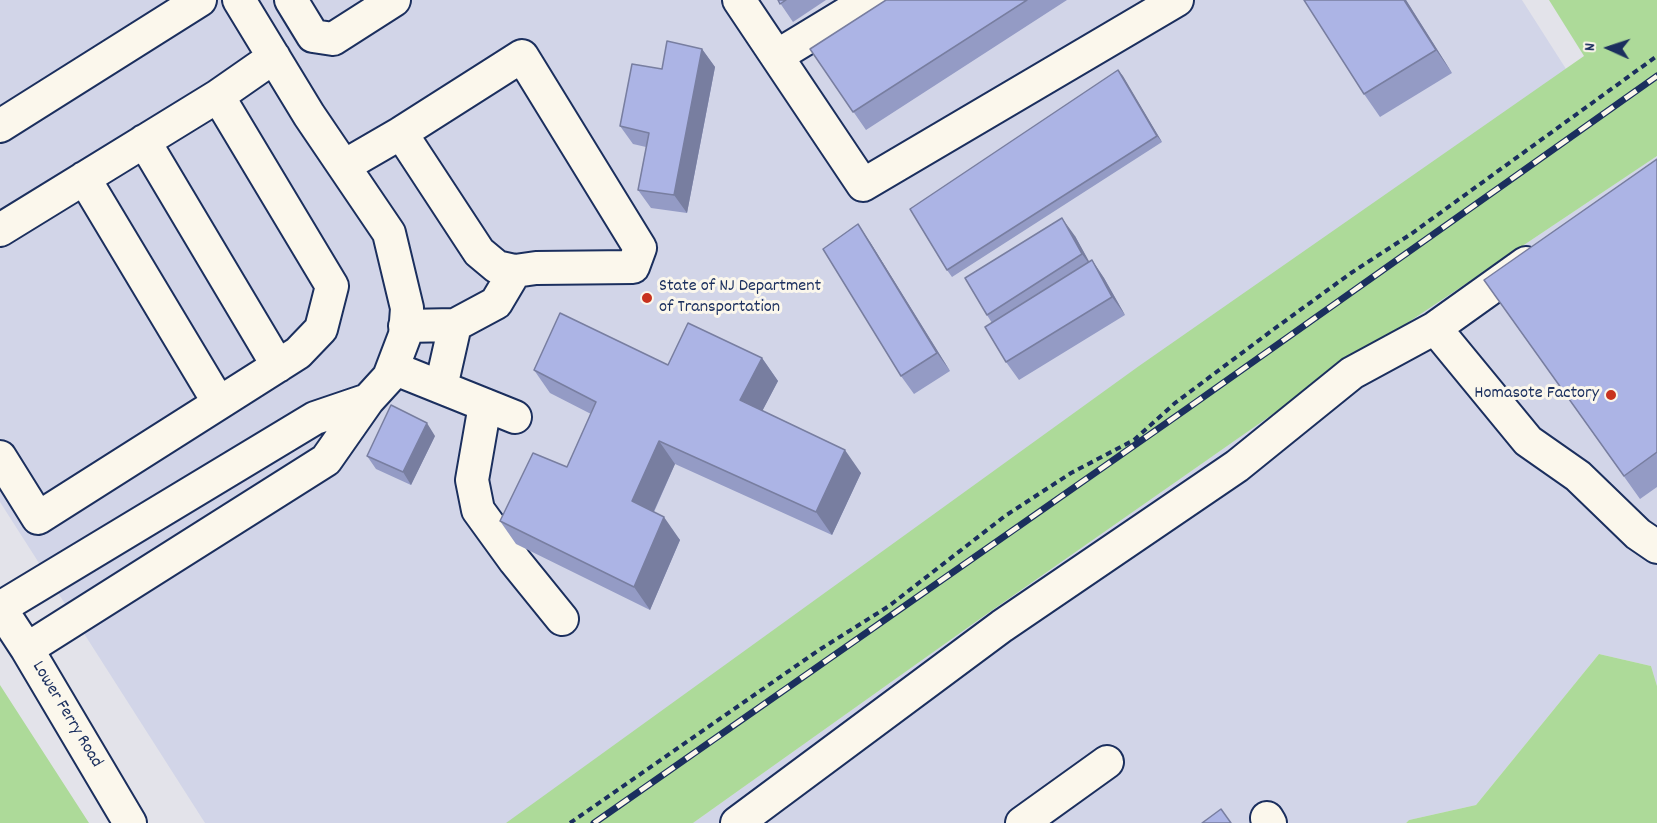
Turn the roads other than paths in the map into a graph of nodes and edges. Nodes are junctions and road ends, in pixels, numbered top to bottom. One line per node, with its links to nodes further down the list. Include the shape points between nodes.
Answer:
1 (200, 0): 11 (street)
2 (239, 0): 9 (street)
3 (291, 0): 4 (street, via 313,36 333,39)
4 (394, 0)
5 (739, 0): 8 (street)
6 (869, 0): 8 (street)
7 (1178, 0): 8 (street, via 863,185)
8 (777, 56)
9 (274, 57): 10 (street); 14 (street)
10 (218, 96): 13 (street); 22 (street, via 332,286 321,328 298,353)
11 (0, 126)
12 (401, 133): 14 (street); 18 (street, via 479,252 497,267); 18 (street, via 522,56 640,248 633,267)
13 (144, 141): 15 (street); 22 (street)
14 (344, 166): 20 (street, via 389,233 407,308)
15 (84, 178): 16 (street); 26 (street)
16 (0, 230)
17 (1551, 246): 21 (street)
18 (515, 271): 19 (street, via 496,303)
19 (455, 325): 20 (street); 24 (street)
20 (405, 326): 23 (street)
21 (1434, 328): 30 (street, via 1528,441 1578,476 1638,534); 36 (street, via 1352,372 1237,465 1002,626)
22 (278, 366): 26 (street)
23 (393, 368): 24 (street); 25 (street)
24 (441, 387): 27 (street)
25 (368, 400): 31 (street, via 315,417); 33 (street, via 326,460)
26 (219, 403): 29 (street, via 38,518)
27 (485, 405): 28 (street); 32 (street, via 472,480 478,510)
28 (514, 417)
29 (0, 457)
30 (1657, 547)
31 (0, 608): 33 (street, Lower Ferry Road)
32 (562, 619)
33 (27, 649): 35 (street, Lower Ferry Road)
34 (1107, 762): 37 (street)
35 (130, 823)
36 (737, 823)
37 (1022, 823)

